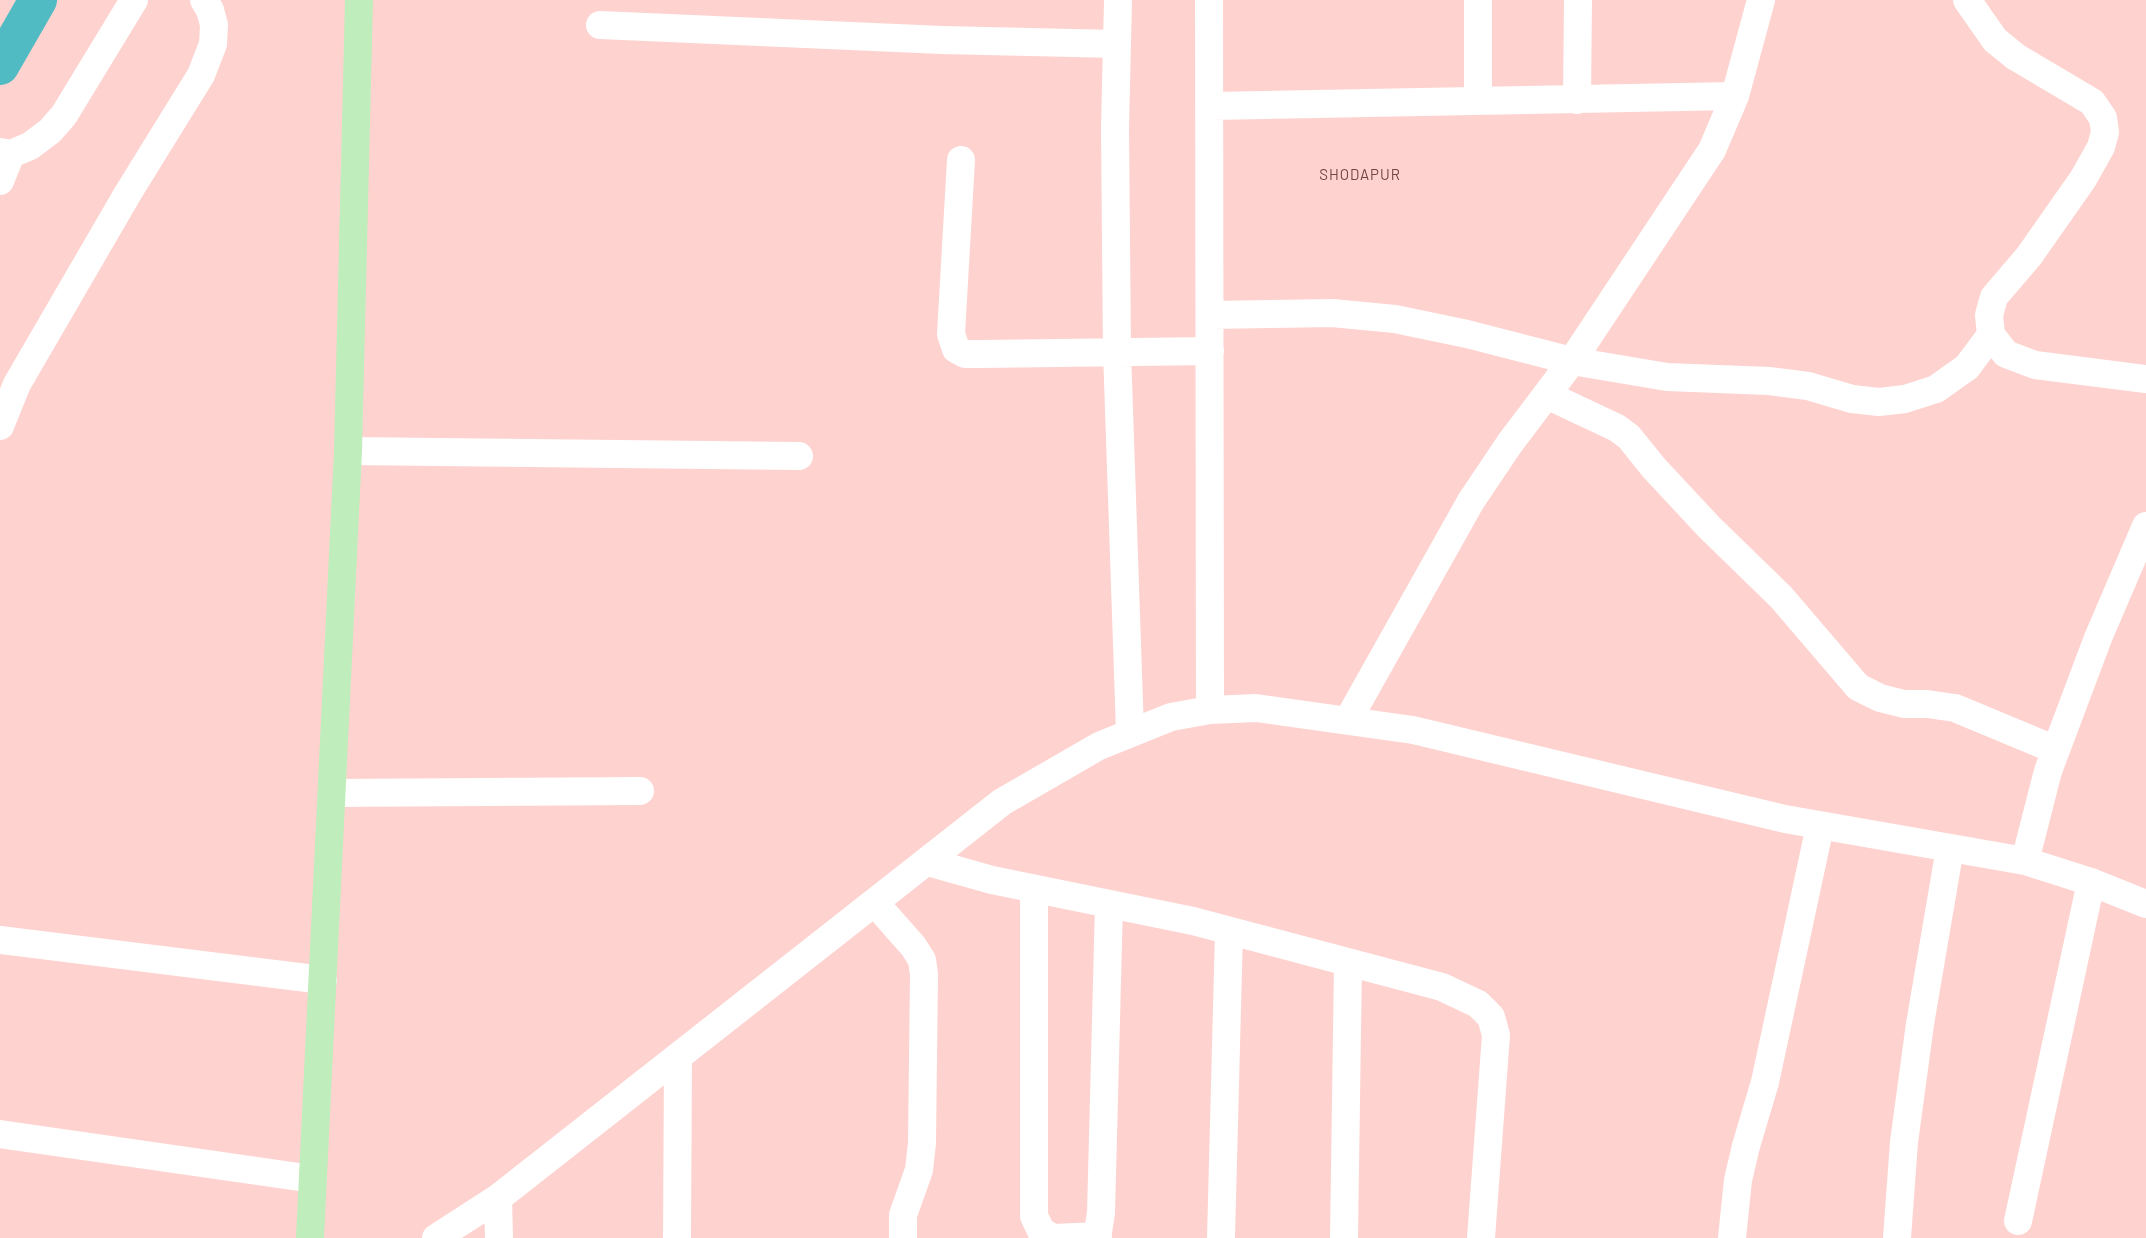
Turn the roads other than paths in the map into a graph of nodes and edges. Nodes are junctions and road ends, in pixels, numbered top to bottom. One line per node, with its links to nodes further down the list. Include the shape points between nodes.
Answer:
1 (134, 0): 16 (street, via 50,131 30,146)
2 (204, 0): 26 (street, via 214,25 213,44 201,75 17,384)
3 (359, 0): 27 (main road)
4 (1118, 0): 11 (street)
5 (1209, 0): 15 (street)
6 (1478, 0): 14 (street)
7 (1578, 0): 13 (street)
8 (1761, 0): 12 (street)
9 (1968, 0): 20 (street, via 1995,40 2016,57 2092,102 2103,118 2104,132 2101,147 2083,179 2029,256 1994,297 1989,315)
10 (600, 25): 11 (street)
11 (1117, 44): 21 (street, via 1114,129)
12 (1735, 96): 13 (street); 23 (street, via 1712,150)
13 (1576, 100): 14 (street)
14 (1478, 101): 15 (street)
15 (1211, 106): 19 (street)
16 (5, 153): 18 (street)
17 (961, 160): 21 (street, via 951,334 956,349 965,354)
18 (0, 181)
19 (1210, 315): 22 (street); 23 (street, via 1332,313 1395,319)
20 (1991, 334): 23 (street, via 1967,367 1936,389 1905,399 1879,402 1852,399 1808,386 1769,381 1667,377); 24 (street, via 2006,354 2035,365)
21 (1117, 351): 22 (street); 32 (street)
22 (1210, 351): 30 (street)
23 (1572, 361): 25 (street)
24 (2146, 379)
25 (1546, 395): 31 (street, via 1472,501); 33 (street, via 1630,437 1708,527 1781,597 1858,686 1880,698 1904,704 1955,708)
26 (0, 426)
27 (348, 451): 28 (street); 35 (main road)
28 (799, 456)
29 (2146, 526): 33 (street, via 2098,638)
30 (1210, 710): 31 (street, via 1256,708); 32 (street, via 1171,717)
31 (1348, 720): 36 (street, via 1413,730)
32 (1130, 732): 39 (street, via 1099,746 1002,802)
33 (2056, 750): 38 (street)
34 (640, 791): 35 (street)
35 (332, 793): 48 (main road)
36 (1820, 826): 37 (street); 63 (street, via 1765,1082 1738,1180)
37 (1950, 848): 38 (street); 64 (street, via 1909,1103)
38 (2025, 861): 40 (street)
39 (928, 862): 41 (street); 42 (street)
40 (2091, 882): 44 (street); 53 (street)
41 (1034, 889): 43 (street); 54 (street, via 1034,1216 1041,1230 1053,1238)
42 (875, 902): 49 (street); 59 (street, via 913,946 922,960 924,974 922,1143 919,1170 906,1200)
43 (1109, 904): 45 (street); 54 (street, via 1102,1204)
44 (2146, 904)
45 (1229, 931): 47 (street); 60 (street)
46 (0, 940): 48 (street)
47 (1348, 963): 61 (street); 62 (street, via 1442,987 1478,1004 1491,1016 1496,1035)
48 (323, 980): 51 (main road)
49 (678, 1057): 52 (street); 58 (street)
50 (0, 1134): 51 (street)
51 (313, 1179): 55 (main road)
52 (498, 1198): 56 (street); 57 (street)
53 (2018, 1221)
54 (1097, 1237)
55 (310, 1238)
56 (436, 1238)
57 (499, 1238)
58 (677, 1238)
59 (903, 1238)
60 (1221, 1238)
61 (1344, 1238)
62 (1481, 1238)
63 (1732, 1238)
64 (1897, 1238)

